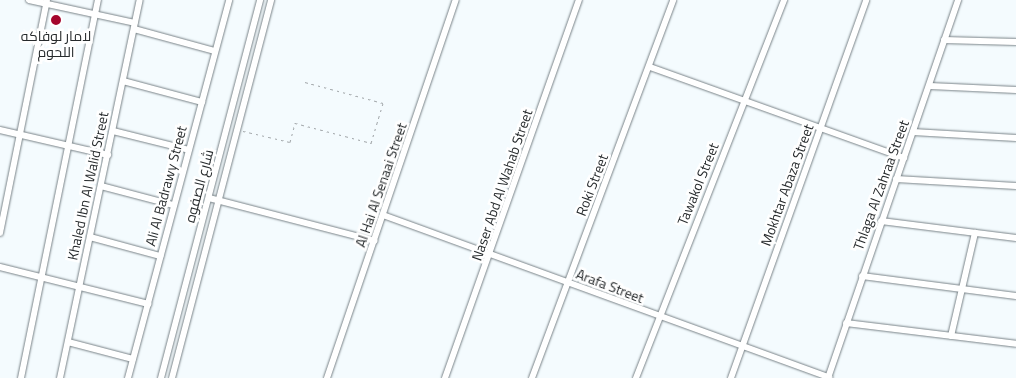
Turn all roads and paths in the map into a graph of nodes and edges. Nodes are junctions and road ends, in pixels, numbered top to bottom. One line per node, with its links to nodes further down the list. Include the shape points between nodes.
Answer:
1 (29, 0): 13 (street)
2 (98, 0): 14 (street)
3 (140, 0): 15 (street, Khaled Ibn Al Walid Street)
4 (228, 0): 18 (street, Ali Al Badrawy Street)
5 (260, 0): 40 (street, شارع الصفوه)
6 (271, 0): 28 (street, شارع الصفوه)
7 (456, 0): 43 (street, Al Hai Al Senaai Street)
8 (578, 0): 50 (street, Naser Abd Al Wahab Street)
9 (673, 0): 19 (street, Roki Street)
10 (784, 0): 25 (street, Tawakol Street)
11 (866, 0): 26 (street, Mokhtar Abaza Street)
12 (958, 0): 16 (street, Thlaga Al Zahraa Street)
13 (46, 2): 14 (street); 31 (street)
14 (95, 14): 15 (street); 33 (street)
15 (134, 26): 18 (street); 20 (street, Khaled Ibn Al Walid Street)
16 (944, 40): 17 (street); 22 (street, Thlaga Al Zahraa Street)
17 (1016, 42)
18 (215, 51): 24 (street, Ali Al Badrawy Street)
19 (650, 67): 25 (street); 55 (street, Roki Street)
20 (123, 81): 24 (street); 29 (street, Khaled Ibn Al Walid Street)
21 (305, 82): 28 (path, via 383,103 371,143 295,123 290,142)
22 (930, 86): 23 (street); 30 (street, Thlaga Al Zahraa Street)
23 (1016, 90)
24 (202, 102): 34 (street, Ali Al Badrawy Street)
25 (744, 102): 26 (street); 60 (street, Tawakol Street)
26 (820, 128): 36 (street); 65 (street, Mokhtar Abaza Street)
27 (0, 130): 31 (street)
28 (238, 130): 41 (street, شارع الصفوه)
29 (113, 131): 34 (street); 35 (street, Khaled Ibn Al Walid Street)
30 (913, 132): 32 (street); 36 (street, Thlaga Al Zahraa Street)
31 (20, 134): 33 (street); 45 (street)
32 (1016, 138)
33 (69, 146): 35 (street); 53 (street)
34 (189, 150): 42 (street, Ali Al Badrawy Street)
35 (108, 155): 38 (street, Khaled Ibn Al Walid Street)
36 (904, 158): 37 (street, Thlaga Al Zahraa Street)
37 (896, 179): 39 (street); 44 (street, Thlaga Al Zahraa Street)
38 (101, 186): 42 (street); 47 (street, Khaled Ibn Al Walid Street)
39 (1016, 186)
40 (208, 198): 41 (street); 70 (street, شارع الصفوه)
41 (218, 200): 49 (street); 71 (street, شارع الصفوه)
42 (173, 205): 51 (street, Ali Al Badrawy Street)
43 (383, 215): 49 (street, Al Hai Al Senaai Street); 50 (street, Arafa Street)
44 (881, 222): 46 (street); 54 (street, Thlaga Al Zahraa Street)
45 (0, 233)
46 (975, 233): 48 (street); 57 (street)
47 (90, 238): 51 (street); 56 (street, Khaled Ibn Al Walid Street)
48 (1016, 238)
49 (375, 241): 72 (street, Al Hai Al Senaai Street)
50 (491, 254): 55 (street, Arafa Street); 73 (street, Naser Abd Al Wahab Street)
51 (160, 256): 59 (street, Ali Al Badrawy Street)
52 (0, 267): 53 (street)
53 (42, 276): 56 (street); 67 (street)
54 (862, 276): 57 (street); 61 (street, Thlaga Al Zahraa Street)
55 (569, 284): 60 (street, Arafa Street); 74 (street, Roki Street)
56 (80, 285): 59 (street); 63 (street, Khaled Ibn Al Walid Street)
57 (961, 289): 58 (street); 62 (street)
58 (1016, 296)
59 (148, 304): 66 (street, Ali Al Badrawy Street)
60 (659, 318): 65 (street, Arafa Street); 75 (street, Tawakol Street)
61 (846, 323): 62 (street); 77 (street, Thlaga Al Zahraa Street)
62 (951, 336): 64 (street)
63 (68, 342): 66 (street); 68 (street, Khaled Ibn Al Walid Street)
64 (1016, 344)
65 (742, 346): 76 (street, Mokhtar Abaza Street); 77 (street, Arafa Street)
66 (133, 358): 69 (street, Ali Al Badrawy Street)
67 (21, 378)
68 (60, 378)
69 (128, 378)
70 (161, 378)
71 (172, 378)
72 (327, 378)
73 (445, 378)
74 (532, 378)
75 (636, 378)
76 (731, 378)
77 (829, 378)

